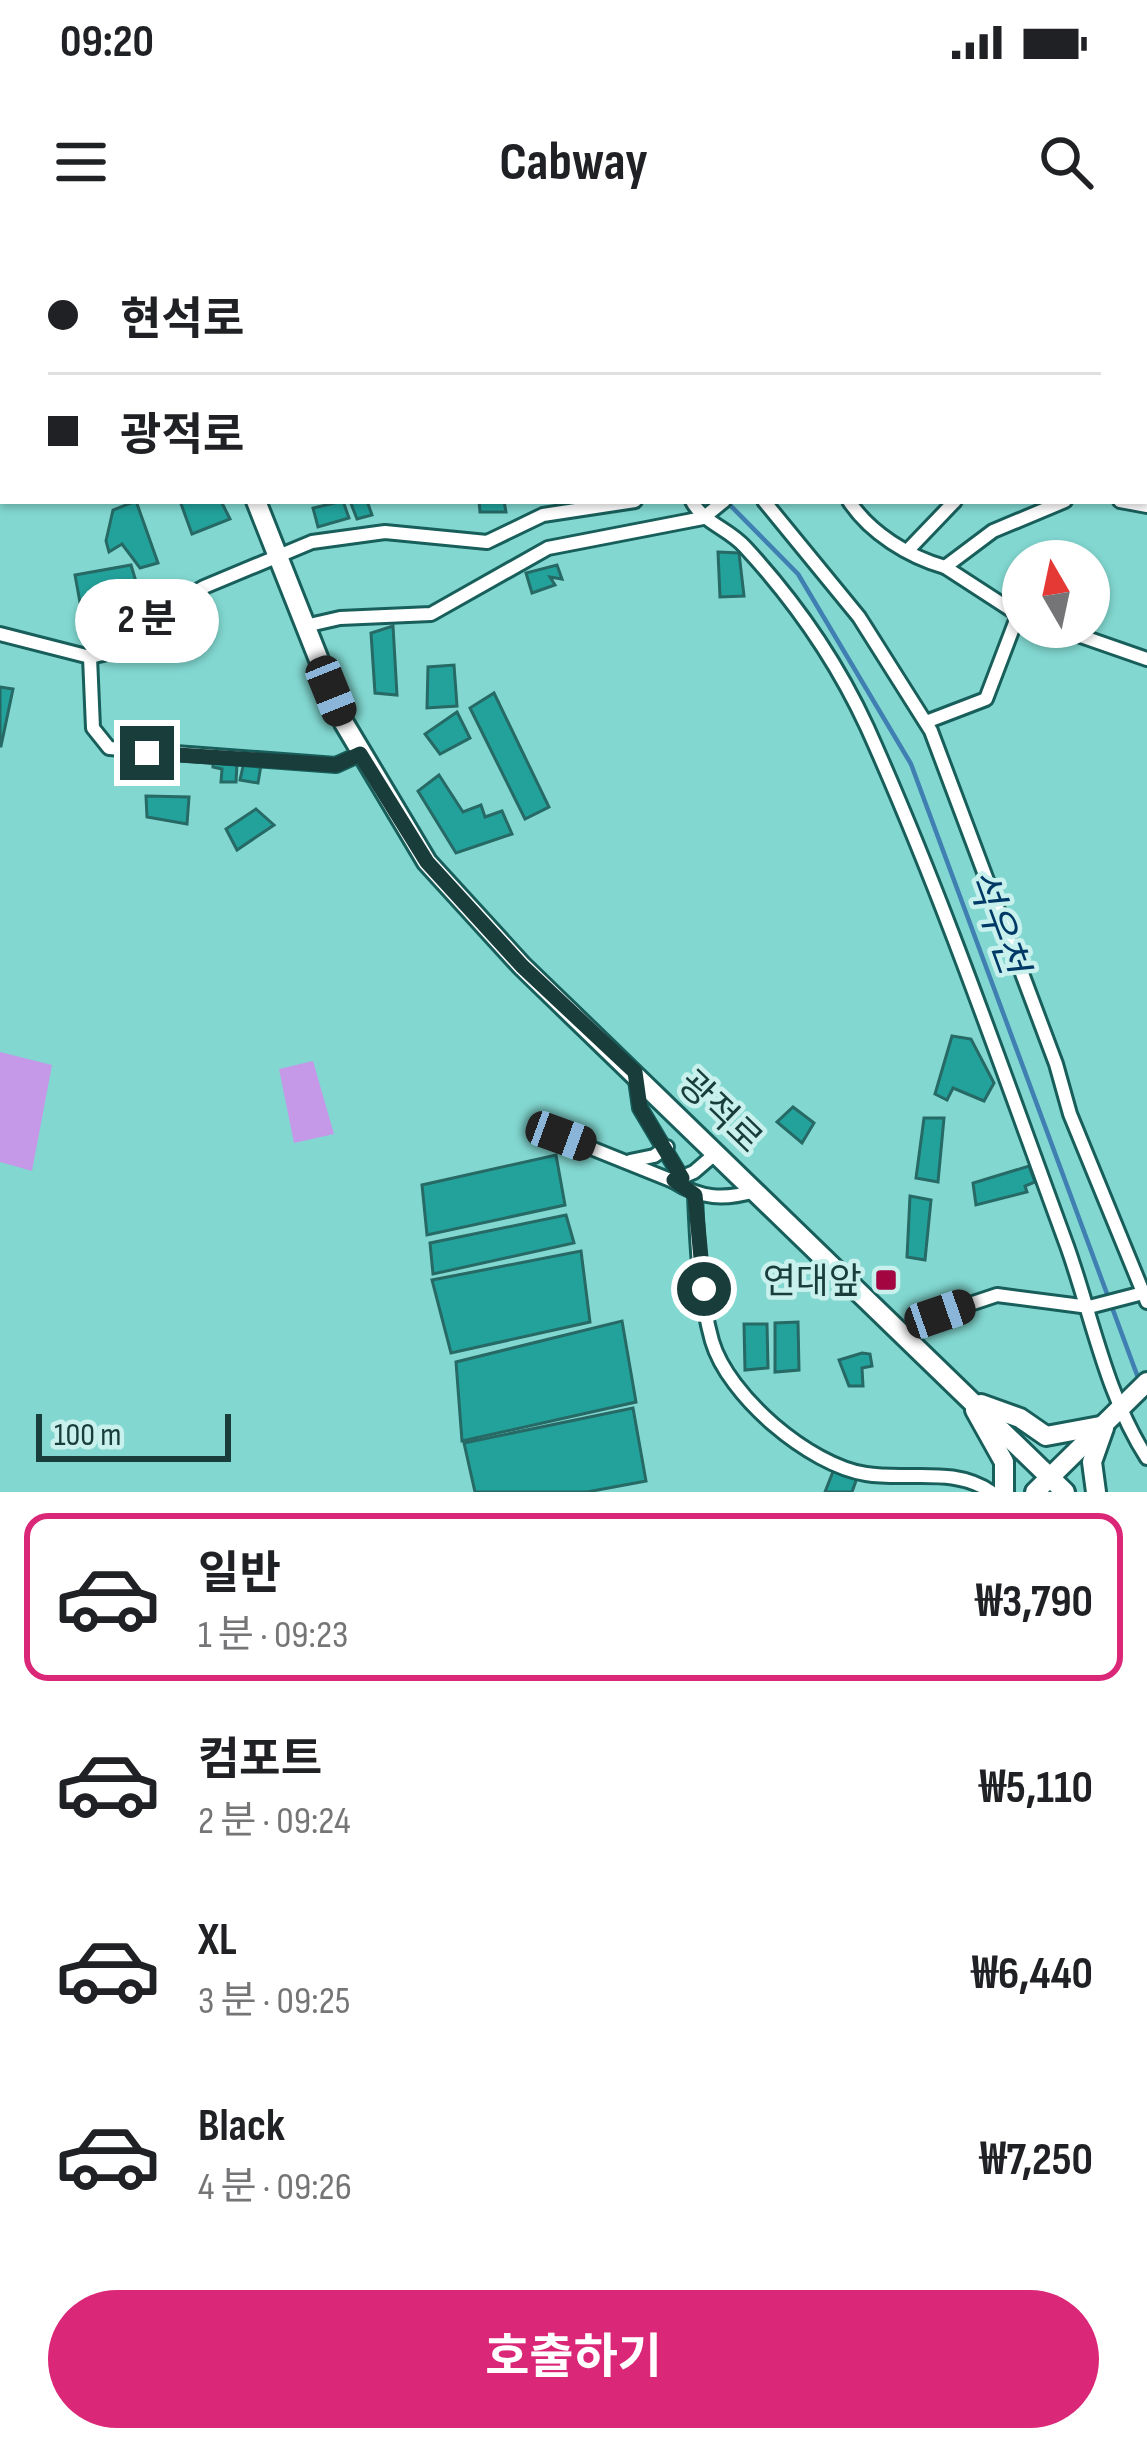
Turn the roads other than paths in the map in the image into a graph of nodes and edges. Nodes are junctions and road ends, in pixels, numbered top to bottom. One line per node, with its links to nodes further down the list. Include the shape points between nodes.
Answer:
1 (257, 504): 11 (main road)
2 (616, 504): 11 (street, via 544,515 487,542 348,533)
3 (695, 504): 9 (street)
4 (721, 504): 9 (street)
5 (766, 504): 20 (street, via 859,617)
6 (851, 504): 10 (street)
7 (952, 504): 10 (street)
8 (1058, 504): 12 (street, via 993,531)
9 (707, 516): 14 (street, via 548,548 431,614); 31 (street, via 787,593 865,724)
10 (909, 549): 12 (street)
11 (278, 558): 14 (main road, 광적로); 18 (street, via 160,612 120,650)
12 (945, 567): 13 (street)
13 (1002, 604)
14 (303, 622): 21 (main road, 광적로)
15 (0, 634): 18 (street)
16 (1110, 646): 19 (street)
17 (1007, 648): 20 (street, via 986,699)
18 (90, 657): 21 (street, via 93,728 109,748 336,765)
19 (1147, 658)
20 (926, 722): 30 (street)
21 (360, 754): 22 (main road, 광적로, via 427,862)
22 (635, 1072): 24 (street, via 640,1108); 25 (main road, 광적로)
23 (561, 1136): 26 (street)
24 (667, 1147): 26 (street); 27 (street)
25 (716, 1153): 27 (street); 28 (main road, 광적로)
26 (629, 1161): 27 (street)
27 (678, 1179): 29 (street)
28 (755, 1191): 29 (street); 32 (main road, 광적로)
29 (695, 1195): 39 (street, via 712,1343 775,1426 790,1441 865,1474 921,1473)
30 (1145, 1298): 31 (street)
31 (1089, 1307): 32 (street, via 997,1294 940,1314); 35 (street)
32 (908, 1338): 34 (main road, 광적로)
33 (1147, 1382): 35 (main road)
34 (971, 1400): 36 (main road, via 1046,1436); 38 (main road, 광적로); 40 (main road, via 1004,1462)
35 (1120, 1409): 36 (main road); 37 (street)
36 (1105, 1425): 38 (main road); 42 (main road, via 1092,1462)
37 (1147, 1458)
38 (1058, 1485): 41 (main road)
39 (991, 1492)
40 (1004, 1492)
41 (1035, 1492)
42 (1096, 1492)

